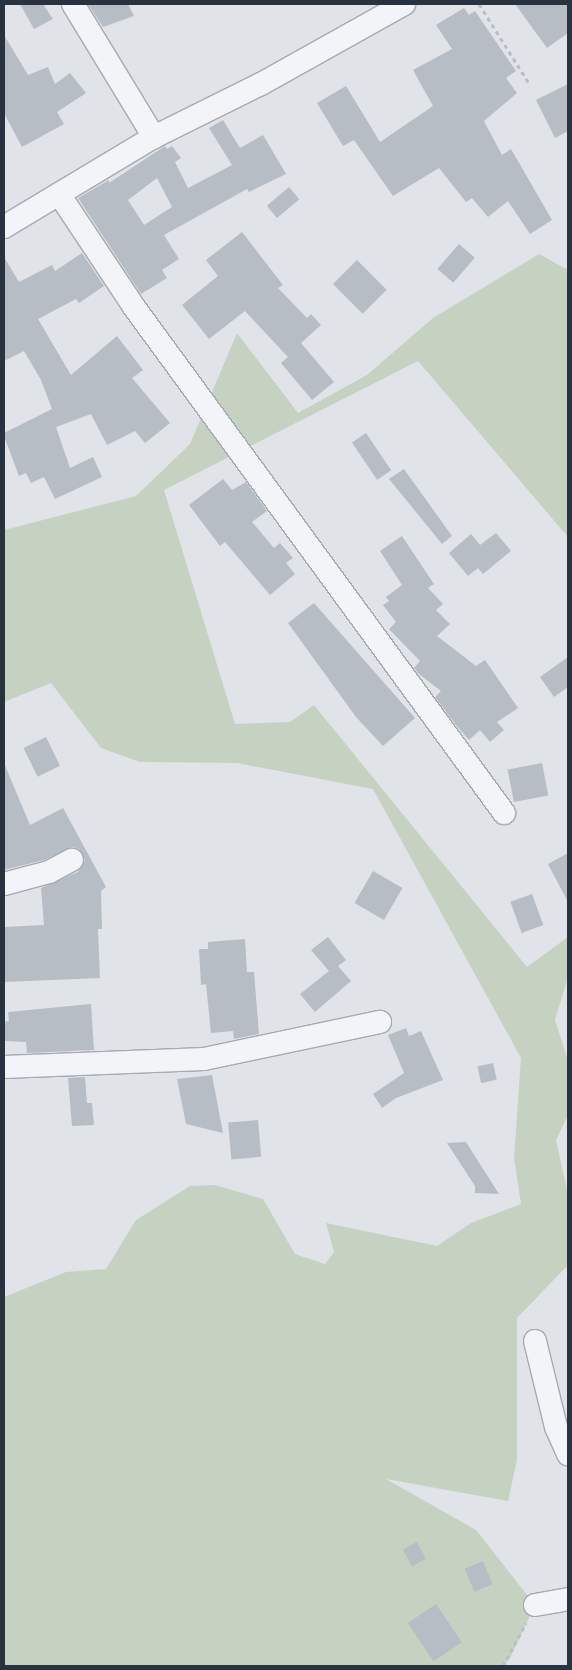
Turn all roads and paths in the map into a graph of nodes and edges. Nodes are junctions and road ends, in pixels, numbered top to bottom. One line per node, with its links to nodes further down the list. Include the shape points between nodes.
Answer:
1 (74, 4): 5 (street)
2 (404, 4): 5 (street, via 261,84)
3 (479, 4): 4 (path)
4 (530, 83)
5 (154, 137): 6 (street)
6 (58, 194): 7 (street); 8 (street, via 140,315)
7 (4, 227)
8 (504, 813)
9 (72, 860): 10 (street, via 49,872)
10 (4, 884)
11 (380, 1022): 12 (street, via 204,1059)
12 (4, 1067)
13 (536, 1341): 14 (street, via 556,1427)
14 (568, 1454)
15 (568, 1599): 16 (street)
16 (535, 1605): 17 (path)
17 (503, 1666)

